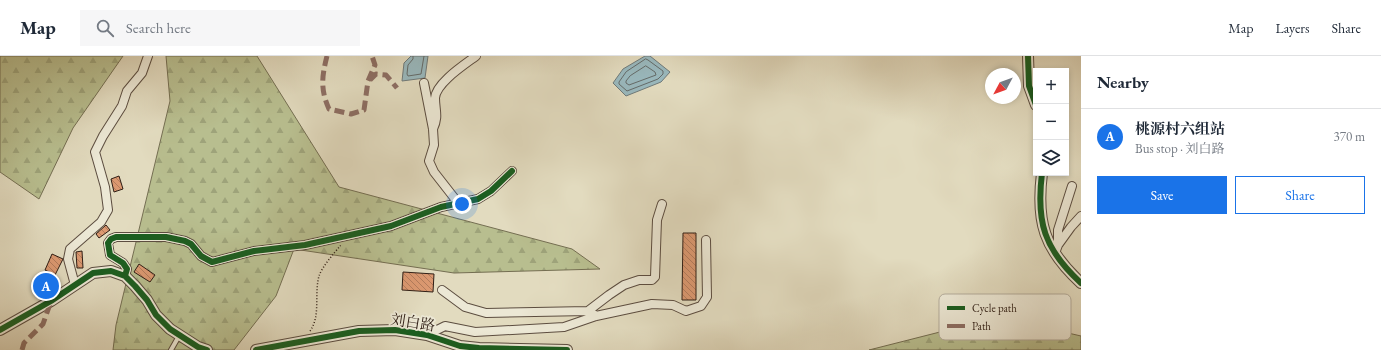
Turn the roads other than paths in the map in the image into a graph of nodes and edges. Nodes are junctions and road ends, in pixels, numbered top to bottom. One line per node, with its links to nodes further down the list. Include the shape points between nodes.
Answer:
1 (148, 56): 17 (street, via 142,73 127,91 122,106 95,152 108,210 101,222 70,249 68,259)
2 (476, 56): 6 (street, via 439,88 435,96 437,121)
3 (1028, 56): 5 (street, via 1029,86)
4 (424, 83): 6 (street)
5 (1036, 104)
6 (433, 129): 10 (street, via 434,145 429,161 434,172)
7 (512, 171): 10 (street, via 491,191 478,199)
8 (1042, 176): 14 (street, via 1041,215 1045,235)
9 (1072, 186): 14 (street, via 1058,230)
10 (459, 204): 15 (street, via 441,206 391,226 305,245 254,251 212,262 201,256 186,241 166,237 116,237 108,243 110,255 123,263 126,269)
11 (662, 204): 19 (street, via 657,220 655,277 652,280 639,280 624,285)
12 (1081, 216): 14 (street)
13 (706, 240): 20 (street, via 707,296 701,306 686,311 673,306 652,304)
14 (1056, 249): 16 (street)
15 (125, 276): 17 (street, via 111,271 93,273); 22 (street, via 147,300 156,315)
16 (1081, 283)
17 (75, 285): 21 (street)
18 (442, 290): 19 (street, via 465,307 486,313)
19 (588, 311): 20 (street)
20 (596, 316): 23 (street, via 564,327 475,332 445,326)
21 (0, 330)
22 (179, 335): 24 (lane); 25 (street)
23 (427, 335): 26 (street, 刘白路, via 395,330 359,331); 27 (street, 刘白路, via 460,346)
24 (172, 350)
25 (207, 350)
26 (256, 350)
27 (567, 350)

